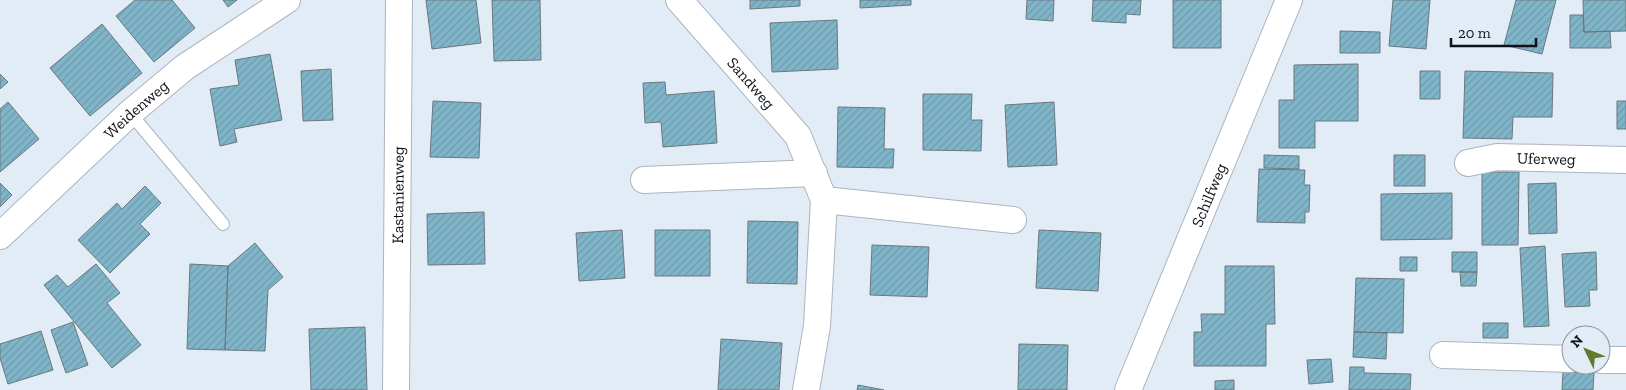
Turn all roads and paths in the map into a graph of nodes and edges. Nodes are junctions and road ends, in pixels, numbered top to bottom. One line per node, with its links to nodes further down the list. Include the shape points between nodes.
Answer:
1 (287, 0): 5 (street, Weidenweg, via 185,67)
2 (399, 0): 18 (street, Kastanienweg)
3 (679, 0): 8 (street, Sandweg, via 798,136)
4 (1289, 0): 20 (street, Schilfweg)
5 (130, 113): 12 (lane); 13 (street, Weidenweg)
6 (1626, 160): 7 (street, Uferweg, via 1497,156)
7 (1468, 163)
8 (814, 173): 9 (street); 10 (street, Sandweg)
9 (644, 180)
10 (824, 200): 11 (street); 19 (street, Sandweg, via 817,326)
11 (1013, 220)
12 (223, 224)
13 (0, 236)
14 (1443, 355): 15 (street)
15 (1561, 359)
16 (1611, 360): 17 (street)
17 (1626, 360)
18 (396, 390)
19 (806, 390)
20 (1128, 390)

